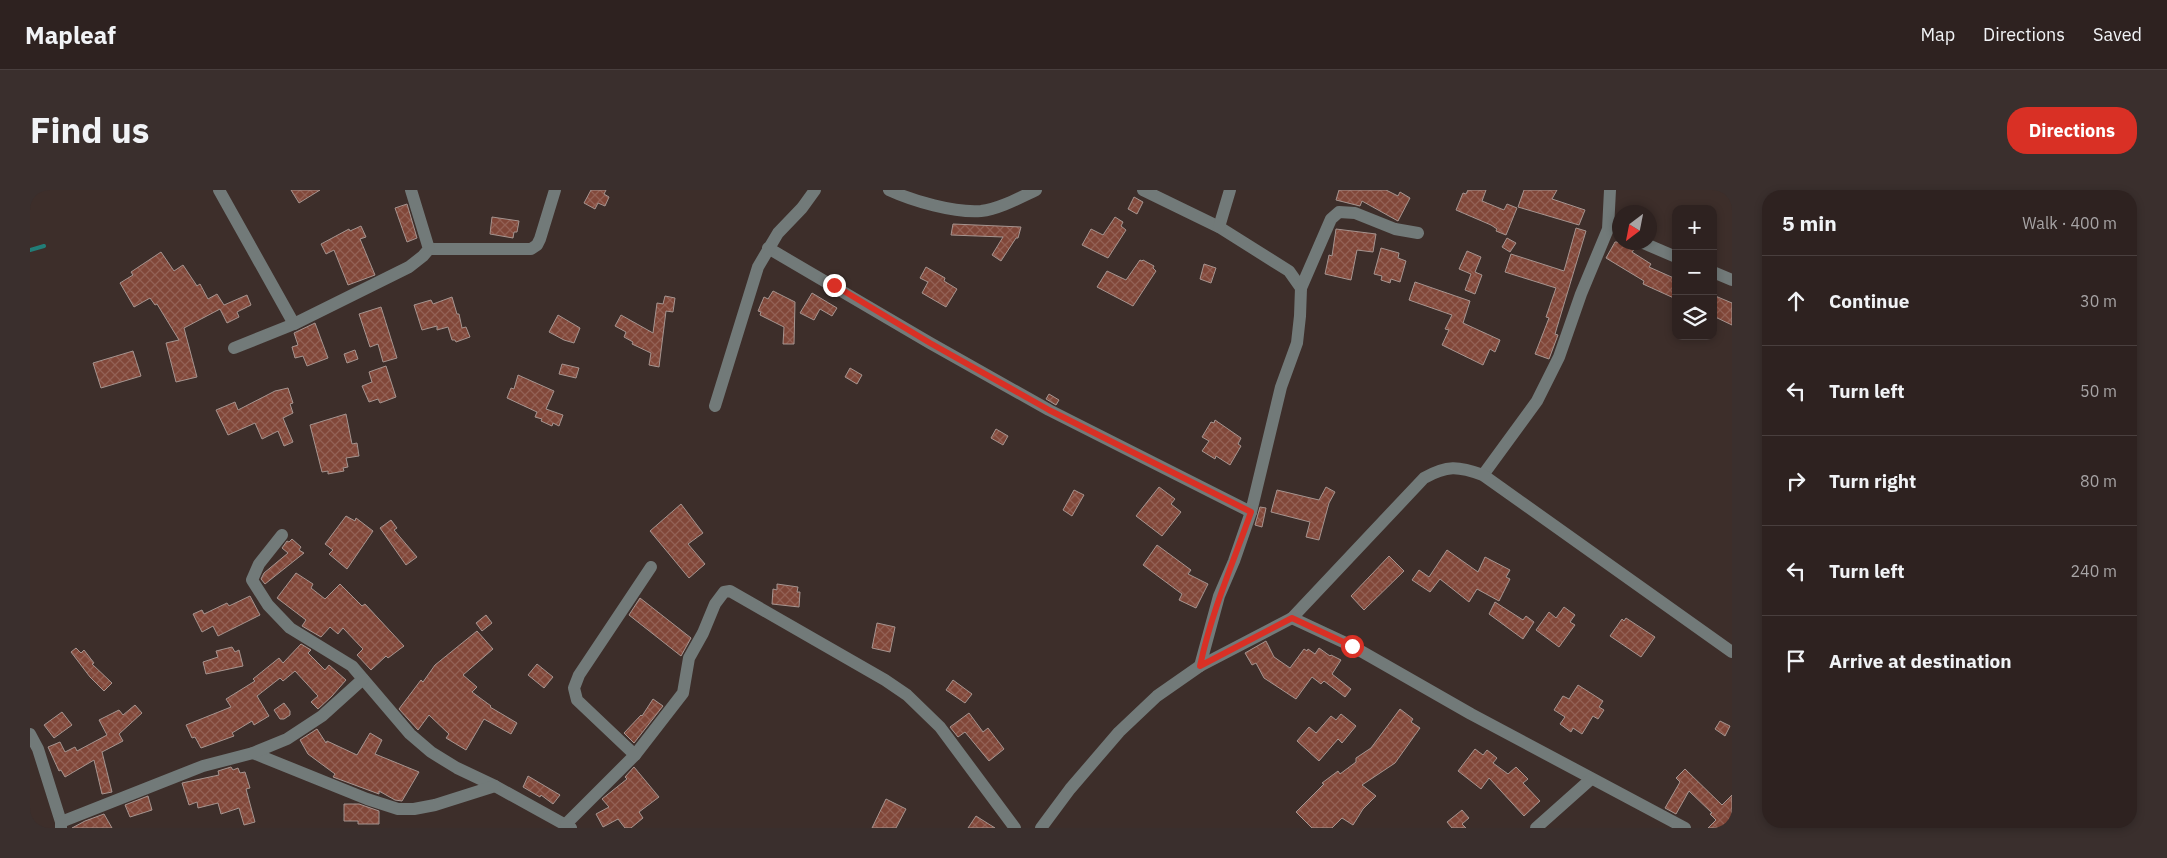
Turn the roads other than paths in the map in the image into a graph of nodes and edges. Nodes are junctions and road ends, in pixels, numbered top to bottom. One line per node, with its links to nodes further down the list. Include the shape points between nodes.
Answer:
1 (219, 190): 21 (street)
2 (411, 190): 15 (street)
3 (555, 190): 15 (street, via 540,239 531,249)
4 (814, 190): 14 (street)
5 (1036, 190): 9 (street, via 982,211 950,208)
6 (1143, 190): 11 (street)
7 (1230, 190): 11 (street)
8 (1610, 190): 10 (street)
9 (896, 192)
10 (1612, 210)
11 (1220, 227): 20 (street, via 1288,271)
12 (1418, 233): 20 (street, via 1395,229 1354,213 1339,212 1331,219)
13 (1612, 235): 24 (street, via 1581,294 1555,366 1537,401)
14 (768, 248): 23 (street, via 758,267); 25 (street, via 1049,410)
15 (429, 249): 21 (street, via 409,267)
16 (1657, 249): 17 (street)
17 (1672, 255)
18 (1717, 274): 19 (street)
19 (1732, 280)
20 (1301, 288): 25 (street, via 1296,343 1281,388)
21 (294, 324): 22 (street)
22 (234, 348)
23 (715, 406)
24 (1483, 476): 28 (street, via 1454,468 1440,469 1424,478); 29 (street)
25 (1251, 512): 30 (street, via 1219,596)
26 (282, 535): 31 (street, via 259,564 252,580 268,606 290,628 352,666)
27 (651, 567): 34 (street, via 579,675 574,688 577,700)
28 (1292, 618): 30 (street); 35 (street, via 1352,646)
29 (1732, 652)
30 (1200, 666): 40 (street, via 1157,696 1120,732)
31 (363, 679): 33 (street, via 322,716 286,739); 36 (street, via 410,734 431,752)
32 (30, 734): 37 (street, via 38,749)
33 (253, 753): 36 (street, via 398,809 435,805); 37 (street, via 203,766)
34 (635, 755): 38 (street); 39 (street, via 683,693 690,658 715,604 724,592 730,591 907,695 940,727)
35 (1591, 778): 41 (street); 42 (street)
36 (496, 786): 38 (street)
37 (61, 825)
38 (568, 826)
39 (1015, 828)
40 (1041, 828)
41 (1536, 828)
42 (1685, 828)

